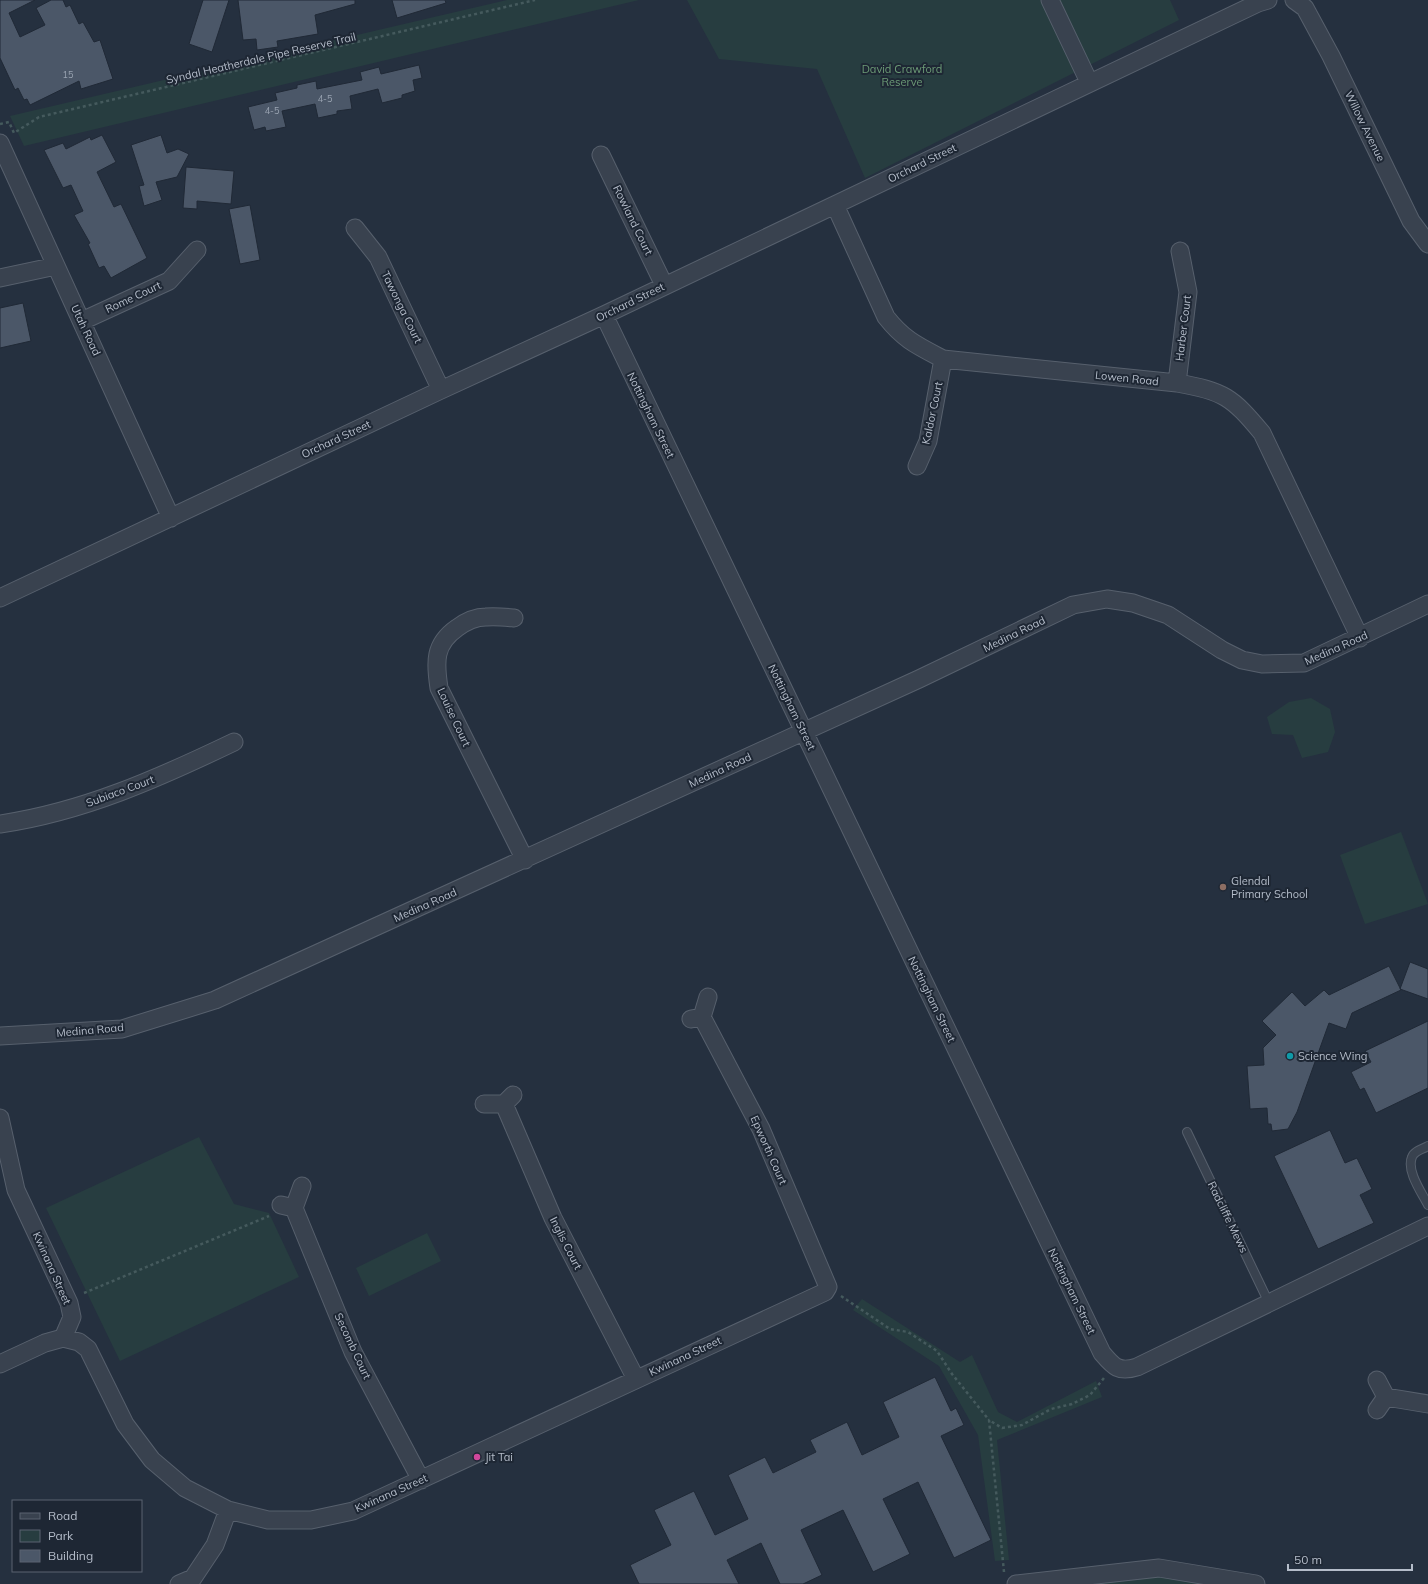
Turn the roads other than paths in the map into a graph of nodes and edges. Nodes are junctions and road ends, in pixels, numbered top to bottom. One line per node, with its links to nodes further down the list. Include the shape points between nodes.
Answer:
1 (1050, 0): 4 (street)
2 (1262, 1): 4 (street, Orchard Street)
3 (1302, 3): 9 (street, Willow Avenue, via 1331,56 1411,221)
4 (1089, 82): 7 (street, Orchard Street)
5 (0, 143): 12 (street, Utah Road)
6 (601, 155): 14 (street, Rowland Court)
7 (835, 205): 14 (street, Orchard Street); 17 (street, Lowen Road, via 886,317 898,332 911,342)
8 (355, 228): 19 (street, Tawonga Court, via 378,257)
9 (1427, 240)
10 (197, 250): 16 (street, Rome Court, via 169,281)
11 (1180, 250): 18 (street, Harber Court, via 1188,292)
12 (56, 266): 13 (street); 16 (street, Utah Road)
13 (0, 278)
14 (664, 285): 15 (street, Orchard Street)
15 (604, 315): 19 (street, Orchard Street); 26 (street, Nottingham Street)
16 (82, 321): 21 (street, Utah Road)
17 (943, 359): 18 (street, Lowen Road); 20 (street, Kaldor Court, via 928,441)
18 (1177, 383): 25 (street, Lowen Road, via 1223,394 1243,410 1262,433)
19 (441, 390): 21 (street, Orchard Street)
20 (918, 466)
21 (171, 518): 22 (street, Orchard Street)
22 (0, 598)
23 (1428, 604): 25 (street, Medina Road)
24 (514, 618): 29 (street, Louise Court, via 484,616 464,623 446,635 438,650 436,668 439,688)
25 (1360, 638): 26 (street, Medina Road, via 1304,663 1262,664 1242,660 1222,650 1168,615 1133,603 1107,599 1073,605)
26 (804, 731): 29 (street, Medina Road); 40 (street, Nottingham Street, via 1102,1353 1113,1367 1126,1371 1137,1367)
27 (234, 742): 28 (street, Subiaco Court, via 164,775 108,797 31,820)
28 (0, 824)
29 (525, 860): 31 (street, Medina Road, via 215,1000 122,1029)
30 (708, 997): 39 (street, Epworth Court, via 697,1018 761,1129)
31 (0, 1036)
32 (484, 1104): 43 (street, Inglis Court, via 508,1099 553,1218)
33 (0, 1118): 41 (street, Kwinana Street, via 16,1190 70,1303 72,1317)
34 (1187, 1132): 40 (lane, Radcliffe Mews)
35 (1428, 1146): 37 (lane, via 1412,1156 1411,1164 1412,1172)
36 (302, 1186): 46 (street, Secomb Court, via 287,1206 353,1352)
37 (1428, 1205)
38 (1428, 1226): 40 (street)
39 (828, 1287): 43 (street, Kwinana Street, via 825,1292)
40 (1269, 1303)
41 (63, 1338): 42 (street, via 45,1343); 47 (street, Kwinana Street, via 79,1342 88,1349 125,1424 152,1460 185,1488)
42 (0, 1364)
43 (636, 1379): 46 (street, Kwinana Street)
44 (1377, 1380): 45 (street, via 1381,1404)
45 (1428, 1404)
46 (421, 1480): 47 (street, Kwinana Street, via 353,1511 311,1520 268,1520)
47 (228, 1510): 49 (street, via 215,1545 193,1578)
48 (1010, 1580): 50 (street, via 1159,1568)
49 (179, 1584)
50 (1256, 1584)

